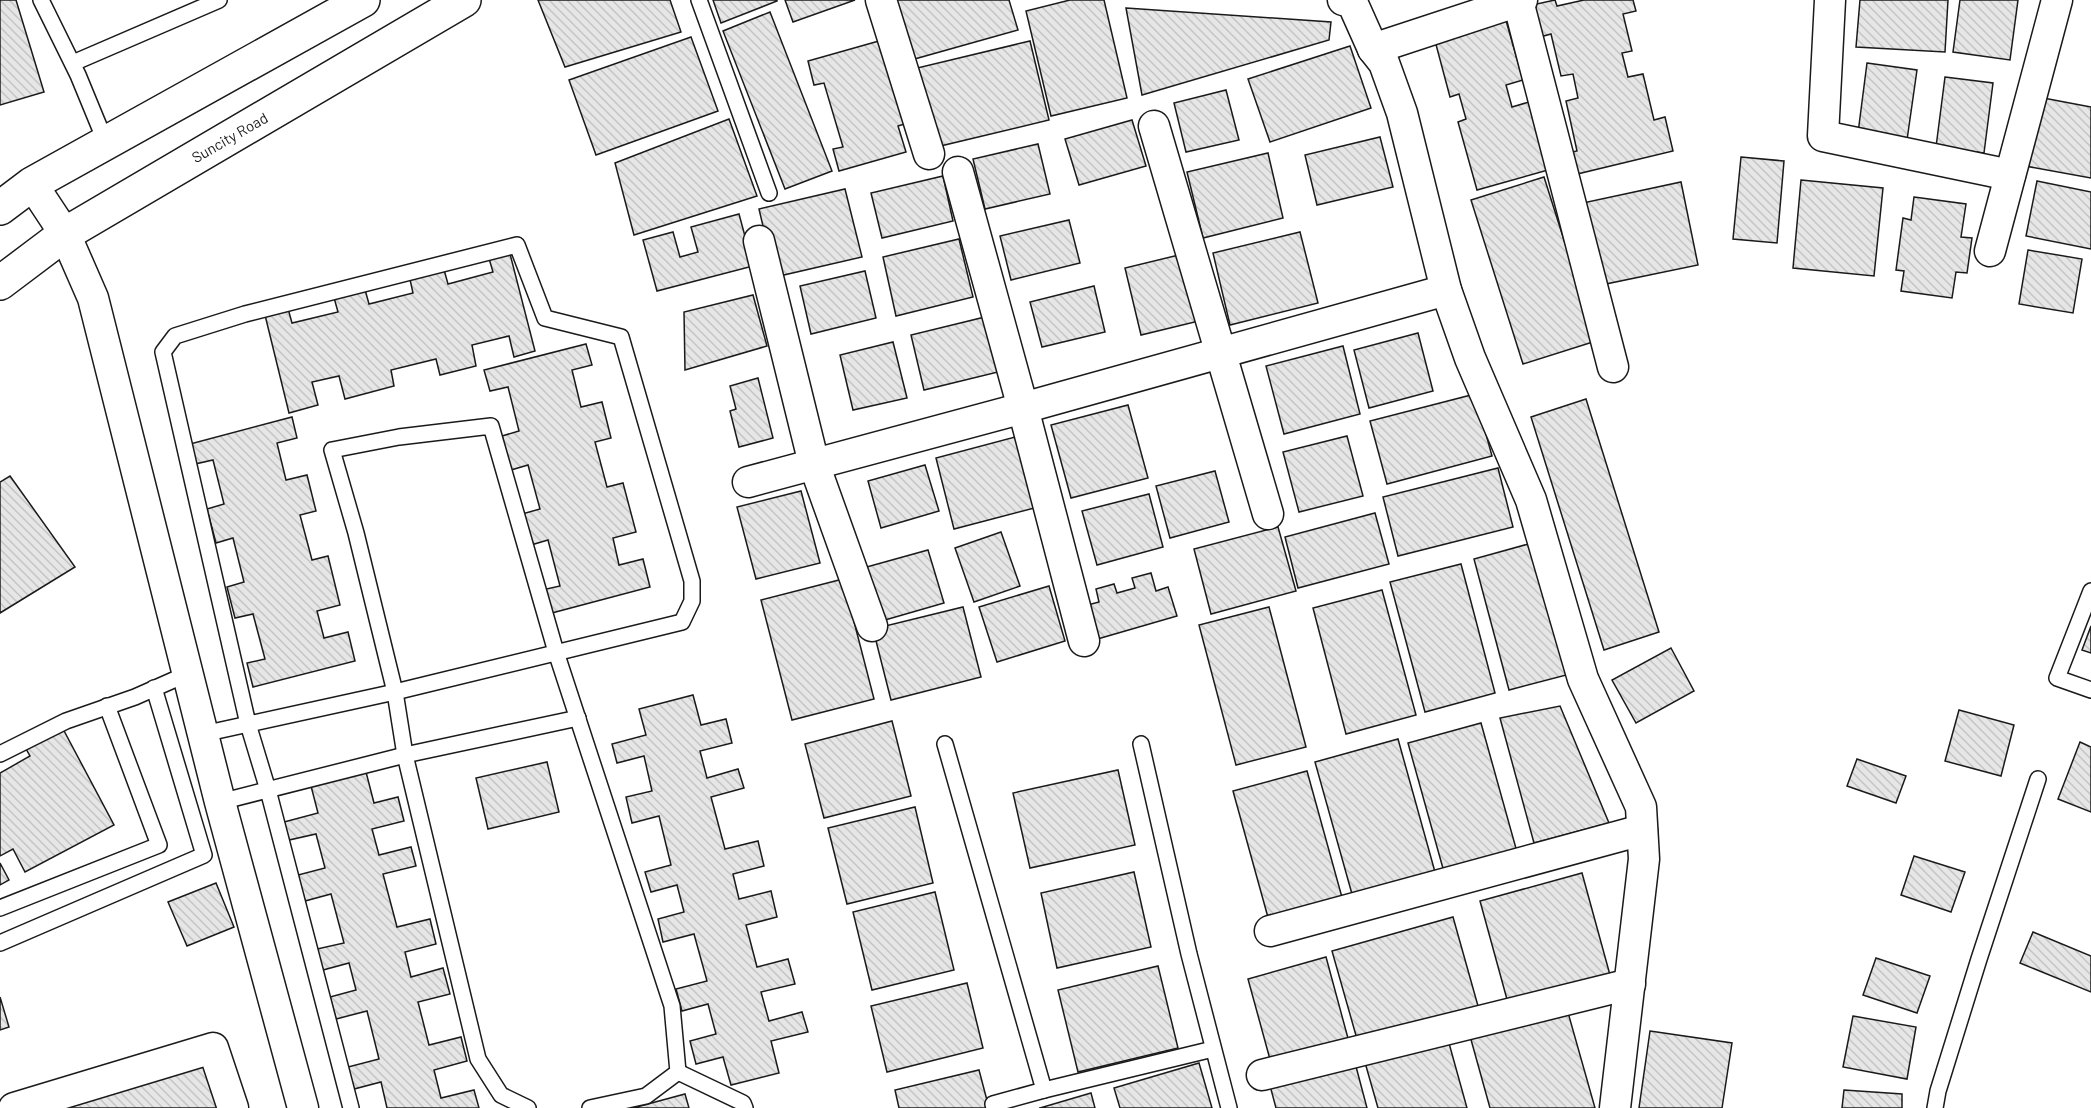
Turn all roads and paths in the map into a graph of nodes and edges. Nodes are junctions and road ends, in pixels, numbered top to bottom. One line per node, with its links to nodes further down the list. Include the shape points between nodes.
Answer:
1 (41, 0): 12 (lane)
2 (219, 0): 12 (lane)
3 (363, 0): 14 (street)
4 (464, 0): 21 (street, Suncity Road)
5 (699, 0): 19 (lane)
6 (881, 0): 15 (street)
7 (1343, 0): 11 (street, via 1352,2)
8 (1830, 0): 17 (street, via 1823,136)
9 (2057, 0): 17 (street)
10 (1520, 1): 11 (street); 27 (street)
11 (1373, 50): 25 (street, via 1384,63 1402,113)
12 (73, 63): 14 (lane)
13 (1154, 126): 26 (street)
14 (106, 143): 18 (street)
15 (929, 154)
16 (957, 172): 28 (street)
17 (2010, 175): 23 (street)
18 (32, 184): 20 (street); 21 (street)
19 (770, 193)
20 (0, 208)
21 (65, 234): 24 (street, Suncity Road); 36 (street, via 93,298)
22 (759, 241): 29 (street)
23 (1990, 251)
24 (0, 283)
25 (1446, 290): 26 (street); 51 (street, via 1470,358 1531,500 1583,679 1641,807)
26 (1220, 353): 28 (street); 31 (street)
27 (1613, 367)
28 (1023, 408): 29 (street); 34 (street)
29 (814, 464): 30 (street); 33 (street)
30 (748, 482)
31 (1268, 514)
32 (2091, 591): 38 (lane, via 2057,678)
33 (872, 626)
34 (1084, 641)
35 (556, 652): 39 (lane); 39 (lane, via 491,426 332,450); 41 (lane); 42 (lane, via 682,622 692,601 692,581 621,338 545,318 517,245 235,317 175,336 163,352)
36 (187, 674): 37 (lane); 43 (street)
37 (154, 688): 40 (lane); 54 (lane, via 204,855)
38 (2091, 690)
39 (395, 692): 42 (lane); 47 (lane)
40 (107, 706): 46 (lane); 52 (lane, via 159,845)
41 (578, 717): 47 (lane); 57 (lane, via 672,1006)
42 (248, 724): 43 (lane); 49 (lane)
43 (203, 734): 50 (street)
44 (945, 744): 59 (lane)
45 (1141, 744): 56 (lane)
46 (0, 753)
47 (405, 754): 49 (lane); 64 (lane, via 478,1059 501,1095)
48 (2038, 779): 70 (lane, via 1978,959)
49 (268, 790): 50 (lane); 63 (lane)
50 (220, 802): 62 (street)
51 (1642, 830): 53 (street); 55 (street, via 1644,859)
52 (0, 908)
53 (1270, 931)
54 (0, 943)
55 (1630, 984): 58 (street); 69 (street)
56 (1213, 1049): 59 (lane); 68 (lane)
57 (678, 1072): 65 (lane, via 646,1096); 66 (lane, via 743,1103)
58 (1262, 1075)
59 (1044, 1090): 67 (lane, via 993,1104)
60 (14, 1108): 61 (street, via 213,1048)
61 (233, 1108)
62 (303, 1108)
63 (351, 1108)
64 (528, 1108)
65 (590, 1108)
66 (745, 1108)
67 (994, 1108)
68 (1229, 1108)
69 (1615, 1108)
70 (1935, 1108)

